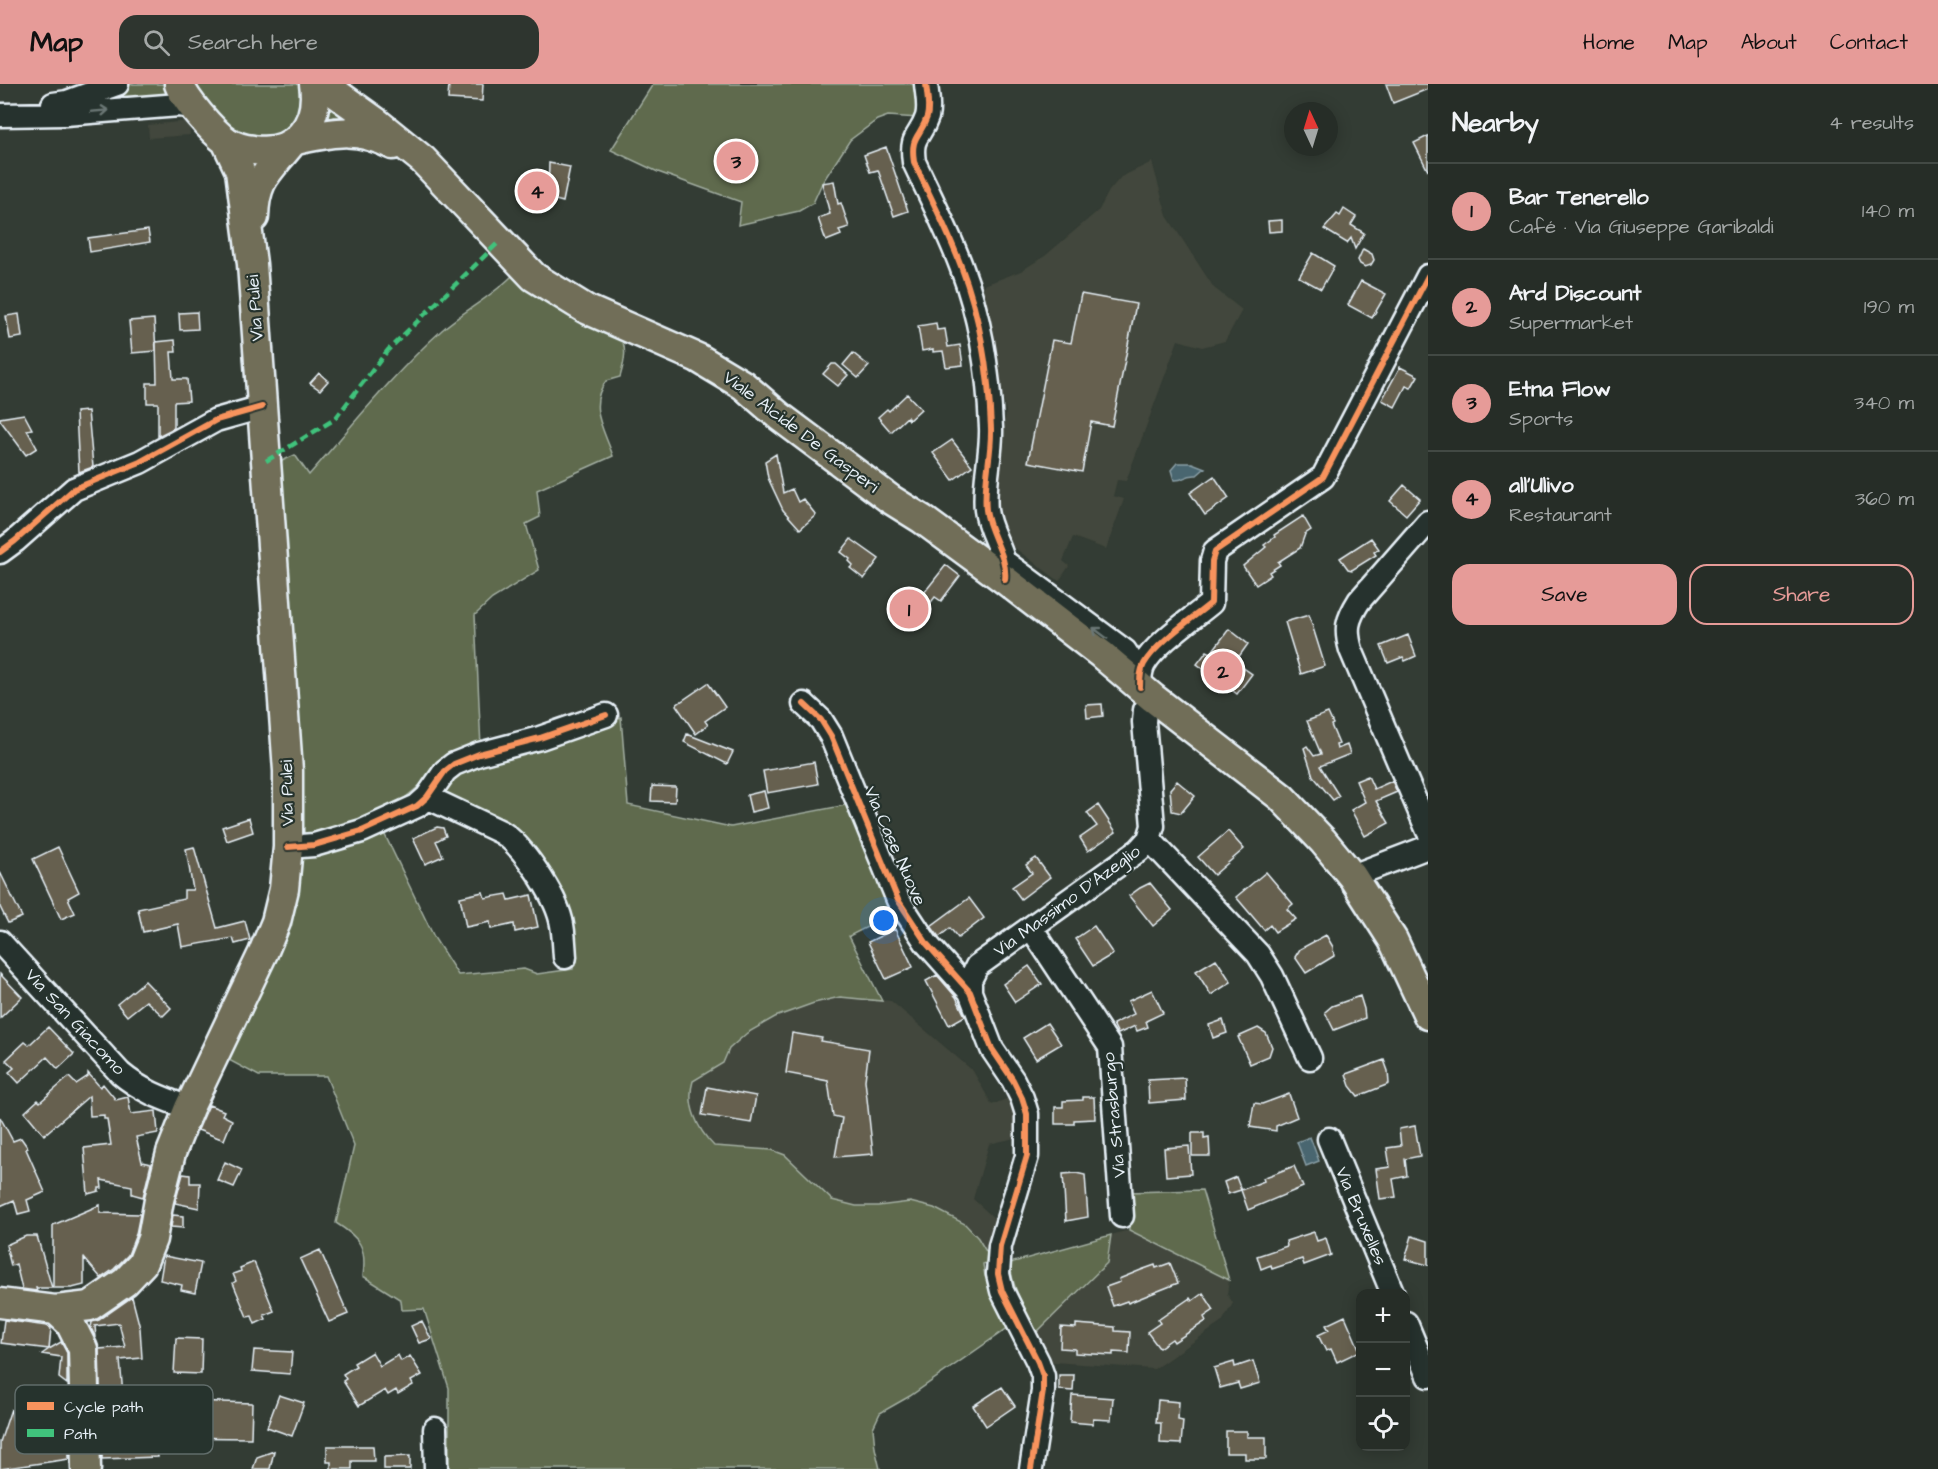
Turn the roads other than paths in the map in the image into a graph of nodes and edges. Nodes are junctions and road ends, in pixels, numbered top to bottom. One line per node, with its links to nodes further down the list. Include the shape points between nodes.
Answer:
1 (117, 84): 6 (street, via 67,102)
2 (314, 84): 8 (main road, via 312,115)
3 (323, 84): 9 (main road)
4 (926, 84): 16 (street, via 929,109 912,147 914,162 961,264 978,326 991,429 986,510)
5 (186, 96): 6 (street, one-way to 5, via 65,114 179,105); 7 (main road)
6 (0, 113)
7 (226, 141): 8 (main road, via 244,149 268,152); 10 (main road, via 240,171)
8 (293, 143): 9 (main road, via 337,131 358,132); 10 (main road, via 269,169 255,197)
9 (423, 160): 13 (main road, Viale Alcide De Gasperi, via 534,277 586,309 688,353 743,386)
10 (252, 264): 12 (main road, Via Pulei)
11 (1428, 276): 17 (street, via 1323,477 1215,551 1211,603)
12 (262, 407): 15 (street, via 216,420 140,462 74,489); 25 (main road, Via Pulei, via 288,771)
13 (890, 499): 16 (main road); 19 (main road, via 916,525)
14 (1428, 522): 23 (street, via 1359,601 1346,632)
15 (0, 552)
16 (1005, 571): 18 (street, one-way to 16); 19 (main road)
17 (1159, 647): 18 (street); 19 (street, via 1144,663)
18 (1125, 651): 19 (street)
19 (1142, 693): 24 (street, Via Massimo D'Azeglio, via 1153,826); 27 (main road, via 1281,797)
20 (804, 704): 31 (street, Via Case Nuove, via 831,736 898,900 927,944)
21 (606, 714): 22 (street, via 454,764)
22 (427, 797): 25 (street, via 417,806 362,831 314,845); 30 (street, via 501,832 522,850 555,904 561,919)
23 (1428, 831)
24 (1149, 839): 28 (street, Via Massimo D'Azeglio); 33 (street, via 1258,954)
25 (288, 847): 34 (main road, Via Pulei, via 276,922)
26 (1428, 847): 27 (street)
27 (1352, 876): 32 (main road, via 1393,940)
28 (1032, 929): 31 (street, Via Massimo D'Azeglio, via 977,966 970,980); 36 (street, Via Strasburgo, via 1110,1047)
29 (3, 949): 34 (street, Via San Giacomo, via 120,1073 152,1095)
30 (565, 957)
31 (970, 992): 47 (street, Via Case Nuove, via 992,1049 1013,1080 1027,1114 1027,1156 1000,1246 998,1274 1002,1291 1042,1376)
32 (1428, 1015)
33 (1310, 1058)
34 (189, 1108): 39 (main road, Via Pulei, via 171,1153 152,1239 142,1264 126,1282)
35 (1329, 1139): 37 (street, Via Bruxelles)
36 (1122, 1216)
37 (1391, 1289)
38 (0, 1303): 40 (main road)
39 (90, 1306): 40 (main road); 42 (main road)
40 (56, 1310): 42 (main road, via 70,1323)
41 (1410, 1333): 43 (street)
42 (82, 1349): 44 (main road)
43 (1428, 1376)
44 (84, 1385)
45 (435, 1429): 46 (street)
46 (436, 1469)
47 (1031, 1469)

